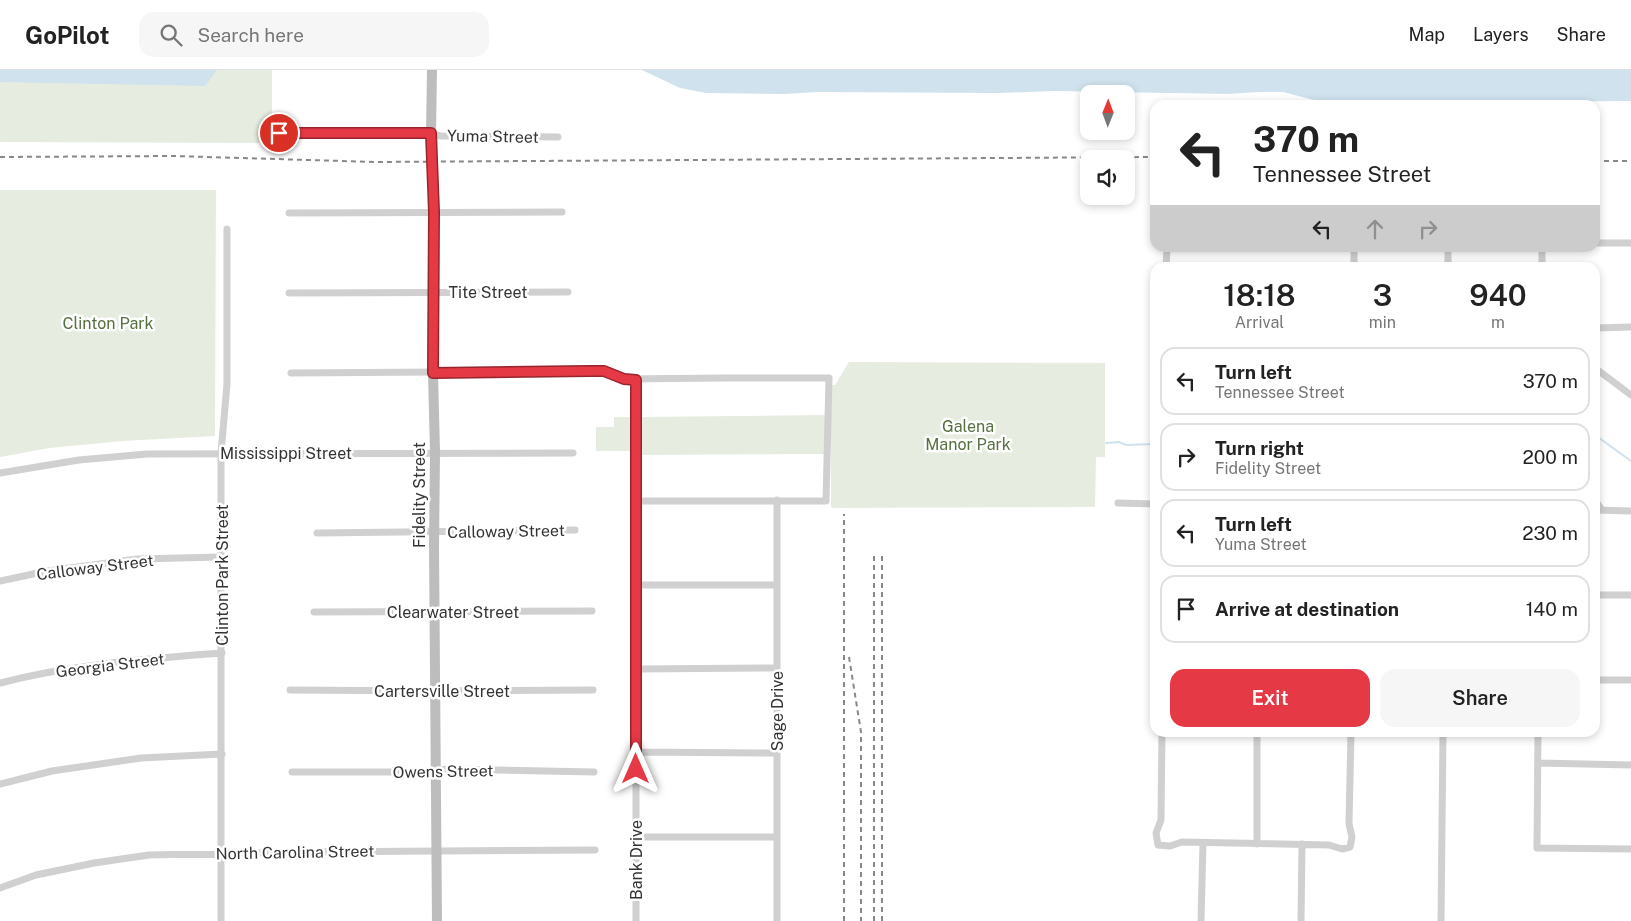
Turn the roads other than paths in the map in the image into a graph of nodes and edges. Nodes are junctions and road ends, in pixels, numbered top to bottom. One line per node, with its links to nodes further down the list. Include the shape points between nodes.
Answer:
1 (432, 70): 3 (main road, Fidelity Street)
2 (279, 133): 3 (street, Yuma Street)
3 (431, 133): 4 (street, Yuma Street, via 441,136); 5 (main road, Fidelity Street)
4 (558, 137)
5 (434, 212): 6 (street); 7 (street); 11 (main road, Fidelity Street)
6 (562, 212)
7 (289, 213)
8 (227, 229): 22 (street, Clinton Park Street, via 227,384)
9 (1600, 243): 10 (street)
10 (1631, 243)
11 (434, 292): 12 (street, Tite Street); 13 (street, Tite Street); 18 (main road, Fidelity Street)
12 (568, 292)
13 (289, 293)
14 (1631, 327): 15 (street)
15 (1600, 328)
16 (1600, 372): 20 (street)
17 (291, 373): 18 (street)
18 (433, 373): 19 (street, via 604,371); 21 (main road, Fidelity Street)
19 (636, 380): 25 (street, Bank Drive); 26 (street, via 829,378 826,500)
20 (1631, 395)
21 (435, 452): 22 (street, Mississippi Street); 23 (street, Mississippi Street); 32 (main road, Fidelity Street)
22 (221, 453): 24 (street, Mississippi Street, via 137,454); 34 (street, Clinton Park Street)
23 (573, 453)
24 (0, 473)
25 (636, 500): 26 (street); 37 (street, Bank Drive)
26 (777, 500): 36 (street, Sage Drive)
27 (1118, 503): 28 (street)
28 (1150, 504)
29 (1600, 510): 30 (street)
30 (1631, 511)
31 (575, 530): 32 (street, Calloway Street)
32 (434, 532): 33 (street, Calloway Street); 42 (main road, Fidelity Street)
33 (317, 533)
34 (221, 557): 35 (street, Calloway Street, via 137,559 40,572); 43 (street, Clinton Park Street)
35 (0, 581)
36 (777, 584): 37 (street); 44 (street, Sage Drive)
37 (636, 585): 45 (street, Bank Drive)
38 (1600, 594): 39 (street)
39 (1631, 595)
40 (592, 611): 42 (street, Clearwater Street)
41 (314, 612): 42 (street, Clearwater Street)
42 (435, 612): 51 (main road, Fidelity Street)
43 (222, 653): 48 (street, Georgia Street, via 86,666); 59 (street, Clinton Park Street)
44 (777, 668): 45 (street); 58 (street, Sage Drive)
45 (636, 669): 57 (street, Bank Drive)
46 (1600, 680): 47 (street)
47 (1631, 680)
48 (0, 683)
49 (290, 690): 51 (street, Cartersville Street)
50 (594, 690): 51 (street, Cartersville Street)
51 (435, 691): 62 (main road, Fidelity Street)
52 (1162, 737): 68 (street, via 1158,845)
53 (1257, 737): 69 (street)
54 (1351, 737): 70 (street, via 1350,847)
55 (1443, 737): 82 (street)
56 (1538, 737): 60 (street)
57 (636, 752): 58 (street); 66 (street, Bank Drive)
58 (777, 753): 67 (street, Sage Drive)
59 (222, 754): 65 (street, via 141,758 52,771); 74 (street, Clinton Park Street)
60 (1538, 763): 61 (street); 71 (street, via 1537,848)
61 (1631, 765)
62 (436, 771): 63 (street, Owens Street); 64 (street, Owens Street); 73 (main road, Fidelity Street)
63 (292, 772)
64 (594, 772)
65 (0, 784)
66 (636, 837): 67 (street); 78 (street, Bank Drive)
67 (777, 837): 79 (street, Sage Drive)
68 (1203, 843): 69 (street); 80 (street)
69 (1257, 844): 70 (street)
70 (1302, 844): 81 (street)
71 (1631, 849)
72 (595, 850): 73 (street, North Carolina Street)
73 (435, 852): 74 (street, North Carolina Street); 77 (main road, Fidelity Street)
74 (221, 853): 75 (street, North Carolina Street, via 149,855 94,863 36,875); 76 (street, Clinton Park Street)
75 (0, 888)
76 (221, 921)
77 (437, 921)
78 (636, 921)
79 (777, 921)
80 (1201, 921)
81 (1301, 921)
82 (1441, 921)

